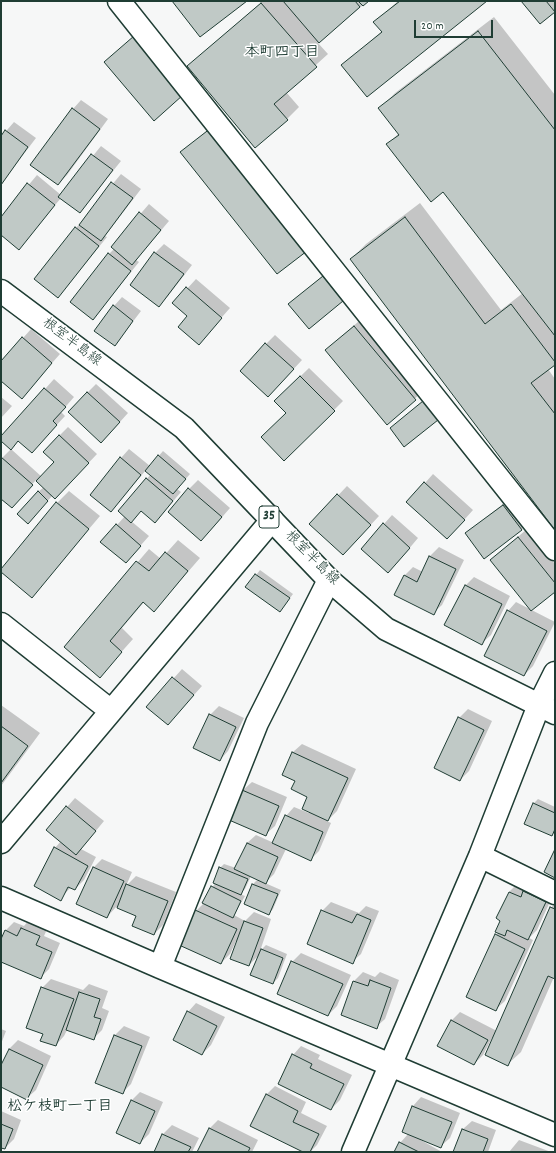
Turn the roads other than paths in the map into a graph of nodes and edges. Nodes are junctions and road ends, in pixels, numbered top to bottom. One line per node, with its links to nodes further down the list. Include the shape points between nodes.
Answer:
1 (119, 1): 4 (street)
2 (1, 291): 3 (street, 根室半島線 / 35, via 184,428)
3 (272, 520): 5 (street, 根室半島線 / 35); 9 (street)
4 (555, 549)
5 (329, 580): 8 (street, 根室半島線 / 35, via 386,629); 14 (street, via 257,723)
6 (2, 629): 9 (street)
7 (555, 673): 8 (street)
8 (547, 709): 11 (street)
9 (111, 711): 10 (street)
10 (1, 842)
11 (480, 856): 12 (street); 15 (street)
12 (555, 893)
13 (1, 898): 14 (street)
14 (160, 967): 15 (street)
15 (390, 1065): 16 (street); 17 (street)
16 (555, 1135)
17 (353, 1152)

